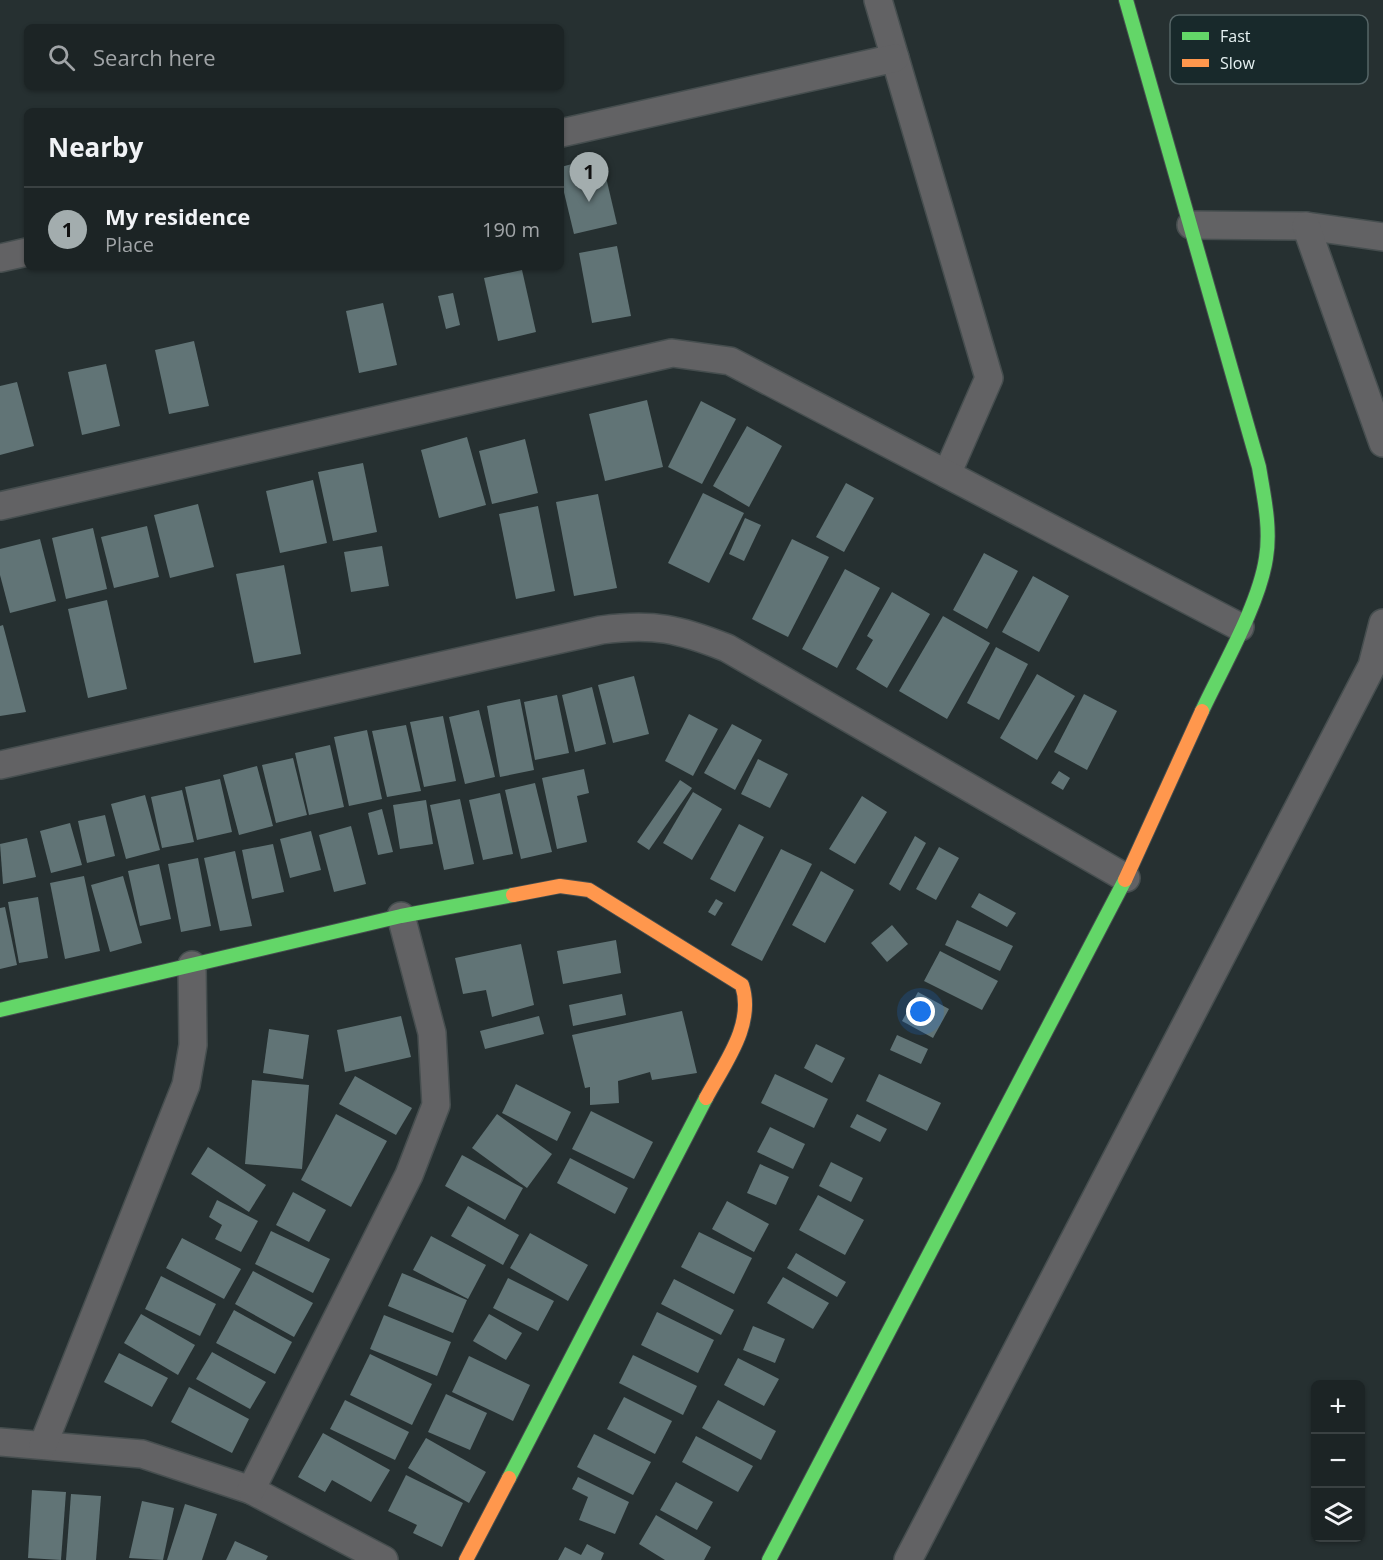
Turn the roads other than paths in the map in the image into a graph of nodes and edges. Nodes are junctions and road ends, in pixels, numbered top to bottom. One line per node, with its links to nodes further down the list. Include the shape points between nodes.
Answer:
1 (878, 0): 3 (street)
2 (1126, 0): 5 (street)
3 (895, 58): 4 (street); 11 (street, via 989,378)
4 (564, 132)
5 (1191, 225): 6 (street); 14 (street, via 1259,467 1267,512 1266,559)
6 (1306, 226): 7 (street); 10 (street)
7 (1383, 237)
8 (24, 253): 9 (street)
9 (0, 258)
10 (1383, 443)
11 (947, 474): 12 (street, via 730,361 672,353); 14 (street)
12 (0, 506)
13 (1383, 623): 26 (street, via 1372,666)
14 (1240, 627): 16 (street)
15 (0, 765): 16 (street, via 602,630 664,627 727,648)
16 (1126, 878): 25 (street)
17 (401, 916): 18 (street); 22 (street, via 432,1033 436,1105 409,1174); 24 (street, via 560,886 589,890 729,975 742,985 748,1000 748,1017 738,1037)
18 (192, 965): 19 (street); 21 (street, via 193,1045 186,1085)
19 (0, 1010)
20 (0, 1442): 21 (street)
21 (43, 1445): 22 (street, via 142,1454)
22 (251, 1490): 23 (street)
23 (384, 1560)
24 (466, 1560)
25 (769, 1560)
26 (908, 1560)

